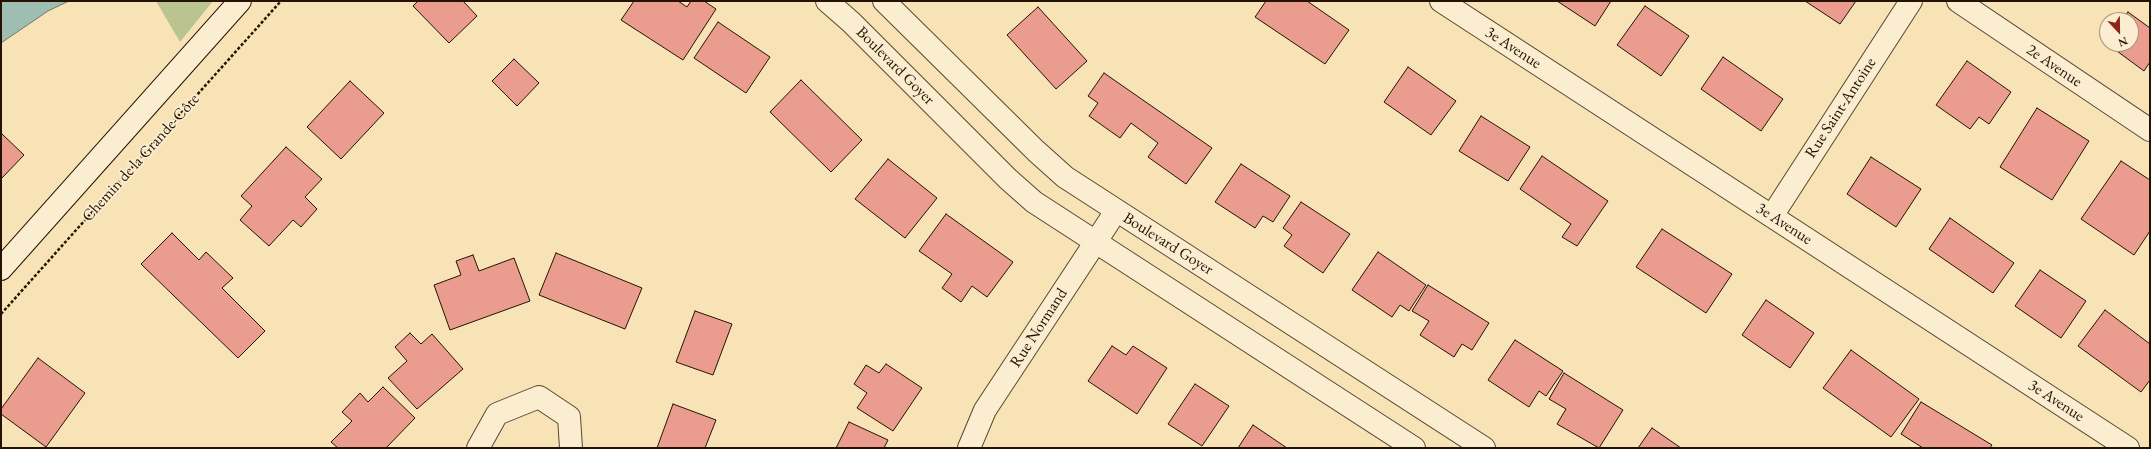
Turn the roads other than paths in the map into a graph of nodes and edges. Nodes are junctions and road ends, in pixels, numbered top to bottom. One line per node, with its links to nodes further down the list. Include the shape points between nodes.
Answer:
1 (240, 1): 11 (street, Chemin de la Grande-Côte)
2 (827, 1): 10 (street, Boulevard Goyer, via 1021,191 1051,215)
3 (884, 1): 8 (street, Boulevard Goyer, via 1050,164 1084,191)
4 (1441, 1): 9 (street, 3e Avenue)
5 (1911, 1): 9 (street, Rue Saint-Antoine)
6 (1958, 1): 7 (street, 2e Avenue)
7 (2150, 130)
8 (1116, 211): 10 (street, Rue Normand); 16 (street, Boulevard Goyer)
9 (1772, 216): 17 (street, 3e Avenue)
10 (1095, 242): 14 (street, Rue Normand, via 985,410); 15 (street, Boulevard Goyer)
11 (1, 269)
12 (478, 448): 13 (street, via 497,414 539,397 569,417)
13 (571, 448)
14 (969, 448)
15 (1414, 448)
16 (1484, 448)
17 (2128, 448)

